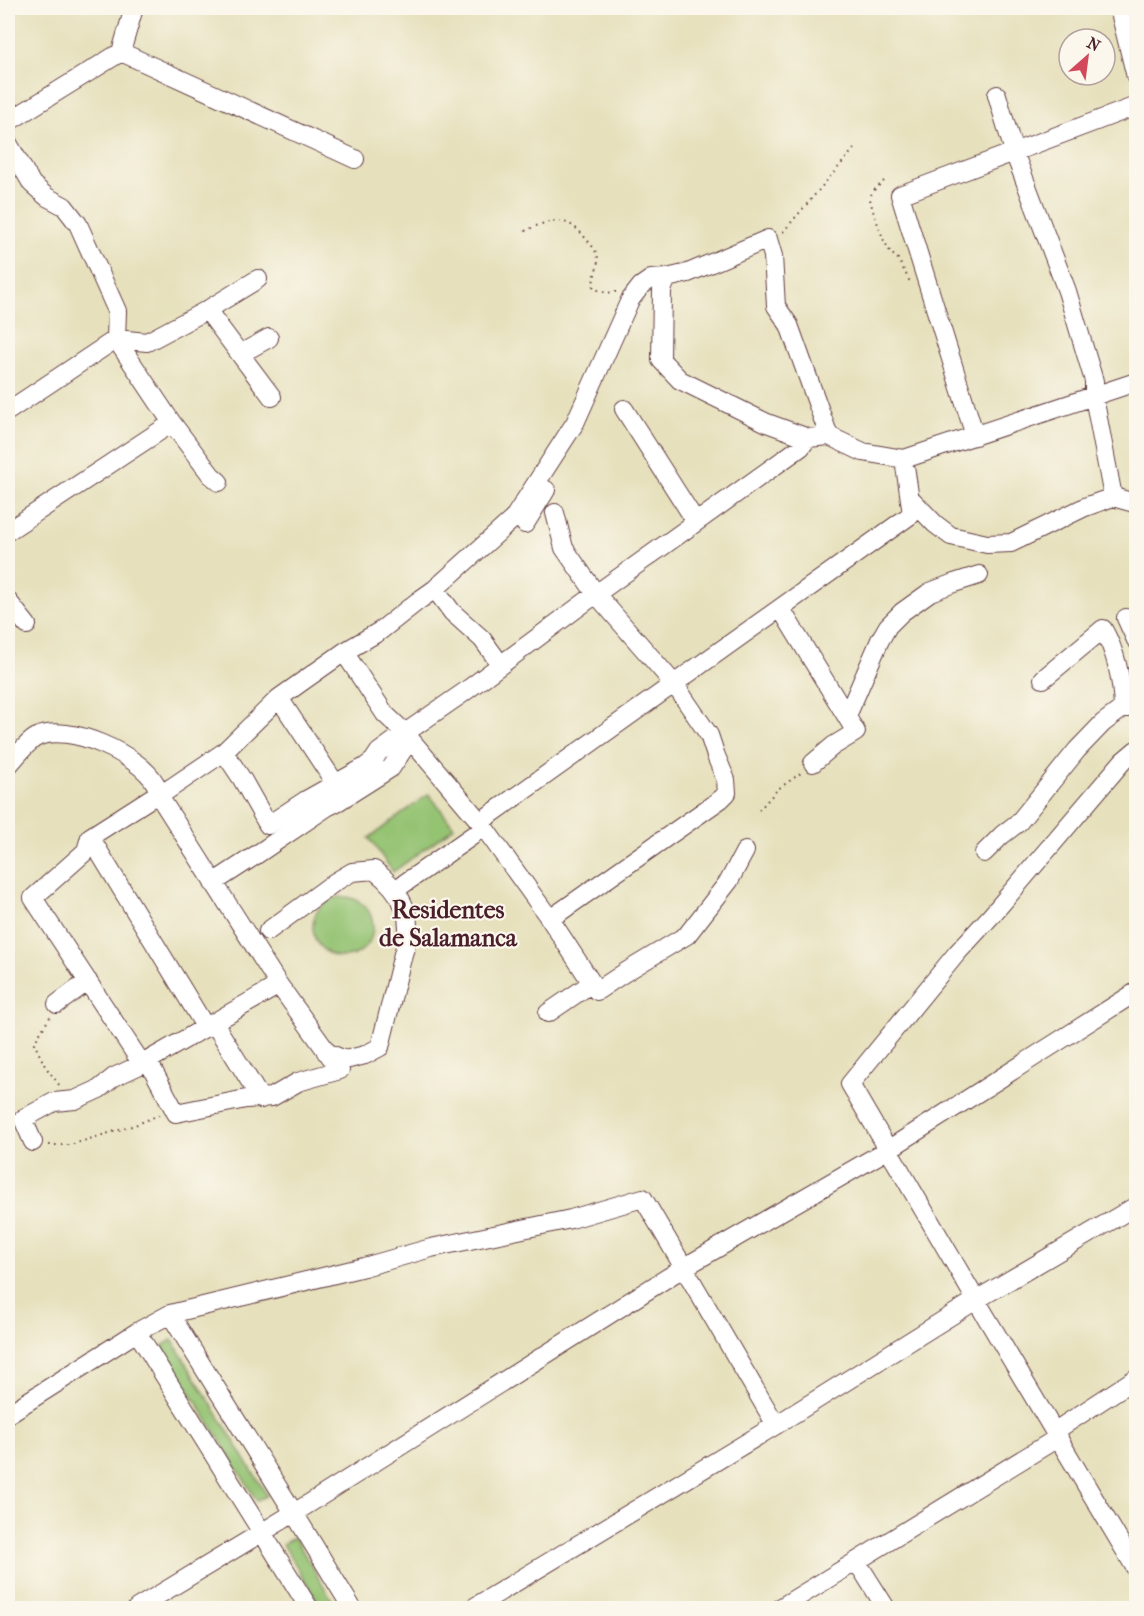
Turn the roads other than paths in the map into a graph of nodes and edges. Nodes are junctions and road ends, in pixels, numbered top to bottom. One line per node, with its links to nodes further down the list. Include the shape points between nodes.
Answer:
1 (134, 8): 3 (street)
2 (1121, 16): 4 (street)
3 (121, 52): 7 (street); 10 (street)
4 (1137, 77)
5 (997, 95): 9 (street)
6 (1137, 106): 9 (street)
7 (8, 122)
8 (8, 143): 15 (street, via 32,184 64,207 78,224 117,311)
9 (1014, 152): 19 (street, via 1067,291 1094,381); 25 (street, via 900,195)
10 (355, 159)
11 (667, 278): 23 (street, via 651,279 630,300); 24 (street, via 768,239 776,306 789,325); 26 (street, via 662,290 661,360 680,380 767,423)
12 (258, 279): 13 (street)
13 (207, 310): 15 (street, via 147,342); 16 (street)
14 (268, 338): 16 (street)
15 (116, 339): 21 (street); 22 (street)
16 (240, 354): 18 (street)
17 (1137, 382): 19 (street)
18 (272, 397)
19 (1094, 397): 25 (street); 29 (street)
20 (624, 409): 33 (street)
21 (8, 411)
22 (172, 423): 28 (street); 35 (street)
23 (575, 423): 34 (street, via 544,494); 37 (street, via 513,519)
24 (829, 436): 26 (street); 27 (street, via 863,452)
25 (975, 436): 27 (street)
26 (808, 438): 33 (street)
27 (904, 459): 30 (street)
28 (219, 482)
29 (1113, 497): 30 (street, via 1011,543 987,544 951,536); 31 (street)
30 (911, 499): 40 (street, via 912,514)
31 (1137, 501)
32 (555, 513): 38 (street, via 564,548)
33 (696, 522): 38 (street)
34 (525, 524)
35 (8, 531)
36 (979, 575): 50 (street, via 930,592 902,612 880,640)
37 (435, 589): 44 (street, via 380,631); 45 (street)
38 (596, 594): 45 (street); 47 (street)
39 (8, 601): 42 (street)
40 (781, 609): 47 (street); 50 (street)
41 (1126, 618): 43 (street)
42 (27, 625)
43 (1137, 640)
44 (344, 652): 48 (street); 51 (street, via 385,714)
45 (501, 664): 51 (street)
46 (1043, 679): 49 (street, via 1103,629 1111,642 1123,695)
47 (675, 685): 58 (street); 64 (street, via 709,735 727,793)
48 (279, 698): 53 (street); 56 (street)
49 (1130, 708): 61 (street, via 1103,723 1019,822)
50 (847, 716): 54 (street, via 856,732)
51 (405, 733): 56 (street, via 365,768); 58 (street); 62 (street, via 405,747 391,768)
52 (1137, 750): 77 (street, via 1123,761 957,953 850,1084)
53 (224, 752): 56 (street, via 268,825); 57 (street)
54 (813, 763)
55 (8, 766): 57 (street, via 36,737 70,735 115,749 135,762 155,783)
56 (335, 783)
57 (159, 796): 59 (street); 62 (street)
58 (476, 829): 63 (street); 64 (street)
59 (90, 837): 66 (street, via 86,851 33,898); 72 (street)
60 (745, 851): 67 (street, via 729,881 687,935 597,991)
61 (984, 853)
62 (213, 883): 68 (street)
63 (396, 890): 65 (street, via 374,870 352,872); 73 (street, via 408,921 408,941 380,1047 345,1060)
64 (550, 919): 67 (street)
65 (268, 931)
66 (88, 981): 70 (street); 74 (street)
67 (592, 983): 71 (street)
68 (279, 986): 72 (street); 73 (street)
69 (1137, 992): 77 (street)
70 (57, 1004)
71 (548, 1013)
72 (210, 1025): 74 (street); 75 (street)
73 (326, 1052): 75 (street, via 340,1070 298,1082)
74 (145, 1063): 75 (street, via 176,1113); 76 (street, via 114,1077 99,1089 75,1100 54,1102 23,1119)
75 (261, 1099)
76 (33, 1142)
77 (889, 1149): 79 (street); 80 (street)
78 (1137, 1206): 80 (street)
79 (683, 1268): 81 (street, via 643,1198 571,1219 431,1248); 85 (street); 87 (street)
80 (976, 1300): 85 (street); 86 (street)
81 (170, 1314): 82 (street); 87 (street)
82 (137, 1332): 84 (street); 88 (street)
83 (1137, 1378): 86 (street)
84 (8, 1414)
85 (776, 1425): 94 (street)
86 (1057, 1434): 89 (street); 90 (street)
87 (294, 1513): 88 (street); 93 (street)
88 (262, 1532): 91 (street); 92 (street)
89 (857, 1562): 95 (street); 96 (street)
90 (1137, 1569)
91 (137, 1608)
92 (309, 1608)
93 (352, 1608)
94 (473, 1608)
95 (780, 1608)
96 (886, 1608)

